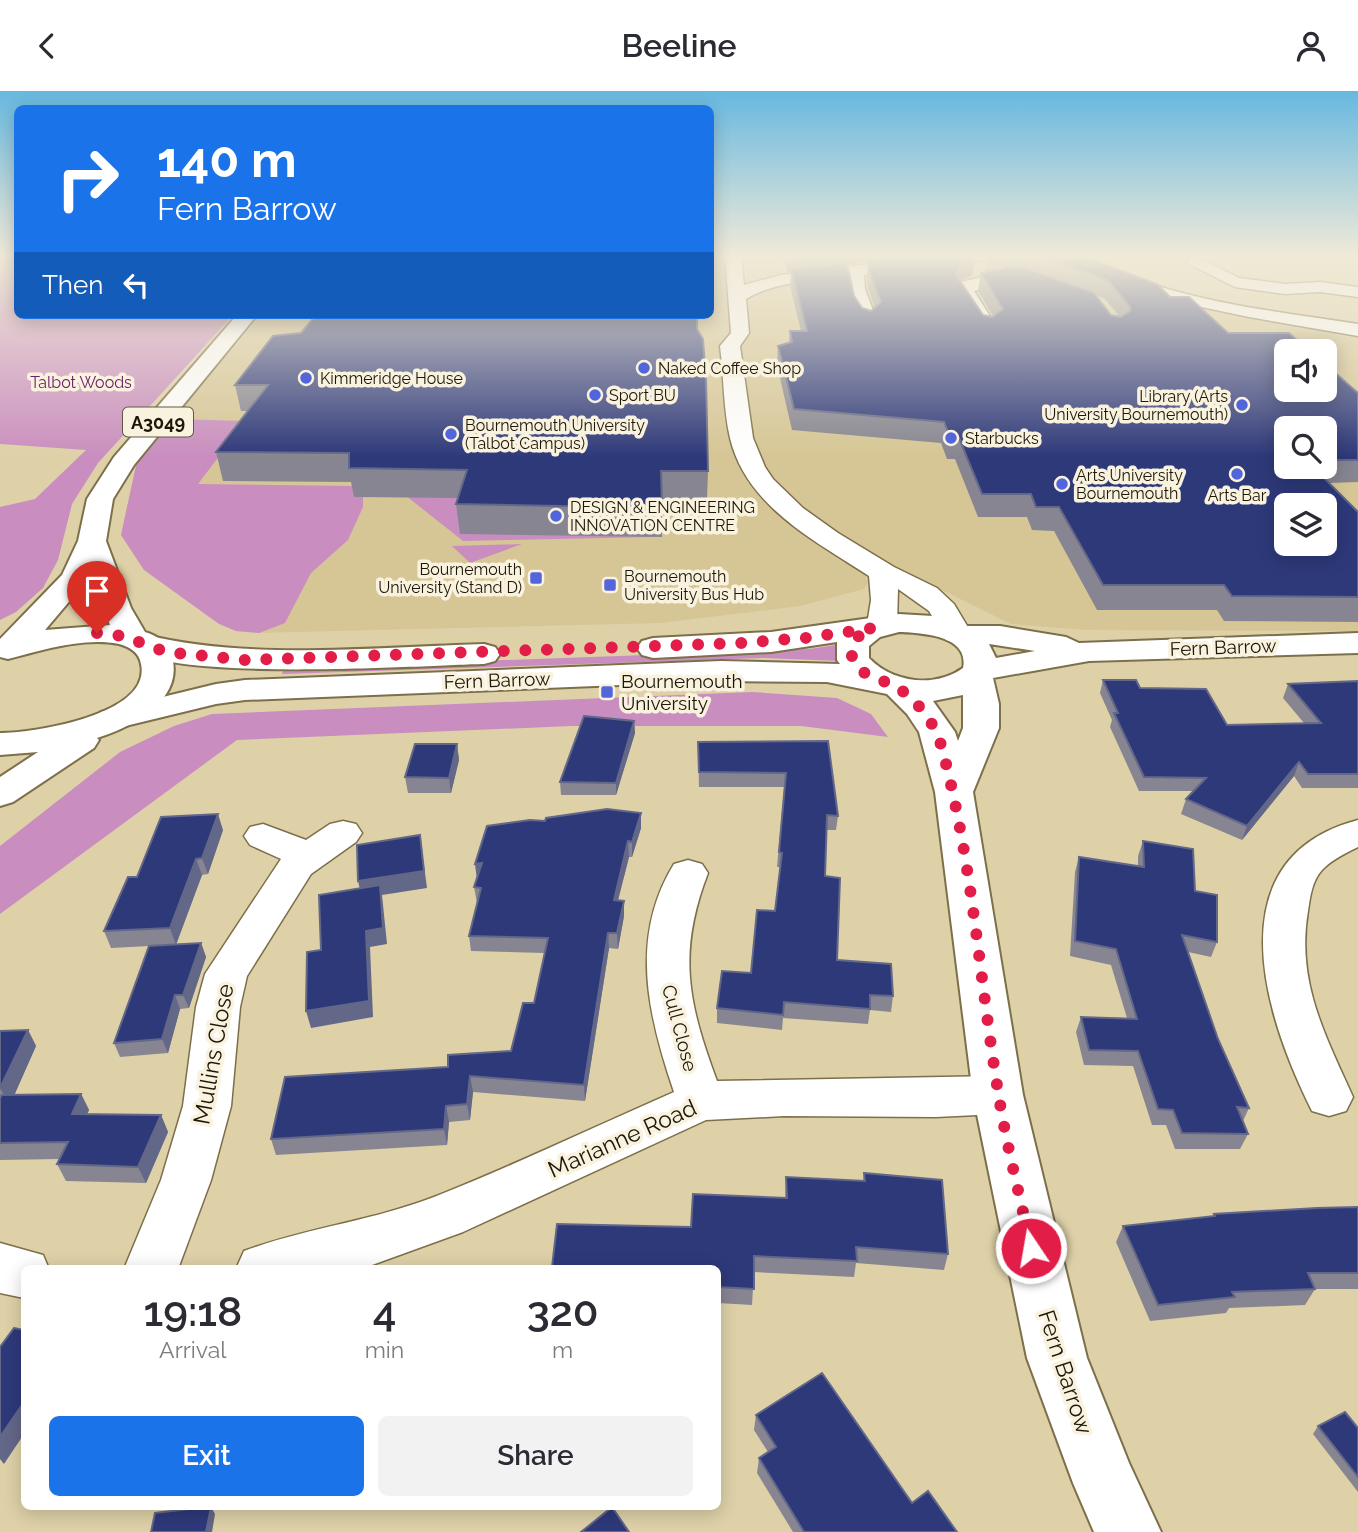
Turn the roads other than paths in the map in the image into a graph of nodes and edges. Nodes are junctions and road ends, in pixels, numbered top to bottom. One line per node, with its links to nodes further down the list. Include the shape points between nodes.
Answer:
1 (241, 322): 7 (street, A3049, via 123,462 100,499)
2 (739, 322): 8 (street, via 740,333 730,346 737,414 745,449 759,476 800,518)
3 (985, 322): 5 (street)
4 (1311, 322): 6 (street)
5 (988, 327)
6 (1358, 330)
7 (92, 541): 11 (street, via 116,608); 13 (street, A3049, via 69,587)
8 (883, 573): 9 (street, via 885,600); 10 (street, via 912,585 945,609)
9 (878, 627): 10 (street, Fern Barrow, via 920,623); 11 (street, Fern Barrow, via 740,643 245,660 166,652); 16 (street, Fern Barrow, via 855,640 851,653 857,666)
10 (958, 635): 14 (street, Fern Barrow, via 1000,635); 15 (street, via 978,653)
11 (138, 641): 13 (street, Fern Barrow, via 79,633); 17 (street, via 156,656 158,677 142,699)
12 (1358, 643): 14 (street, Fern Barrow)
13 (4, 650)
14 (1089, 651): 15 (street, Fern Barrow)
15 (977, 672): 16 (street, Fern Barrow, via 962,684 942,689); 19 (street, via 981,728)
16 (891, 685): 17 (street, Fern Barrow, via 827,672 721,671 245,690); 19 (street, Fern Barrow, via 920,708 937,732)
17 (108, 722): 18 (street, Fern Barrow, via 45,741); 20 (street)
18 (0, 744)
19 (954, 792): 24 (street, Fern Barrow)
20 (0, 794)
21 (1358, 832): 25 (street, via 1305,865 1285,915 1284,947 1295,1016)
22 (263, 836): 27 (street, Mullins Close, via 326,844 297,865 226,974 207,1106 186,1180)
23 (688, 873): 26 (street, Cull Close, via 673,904 666,978 677,1034)
24 (998, 1095): 26 (street, Marianne Road); 31 (street, Fern Barrow, via 1057,1358)
25 (1329, 1097)
26 (701, 1101): 28 (street, Marianne Road, via 445,1216 360,1245)
27 (153, 1265)
28 (279, 1265)
29 (0, 1268): 30 (street)
30 (21, 1272)
31 (1128, 1532)

